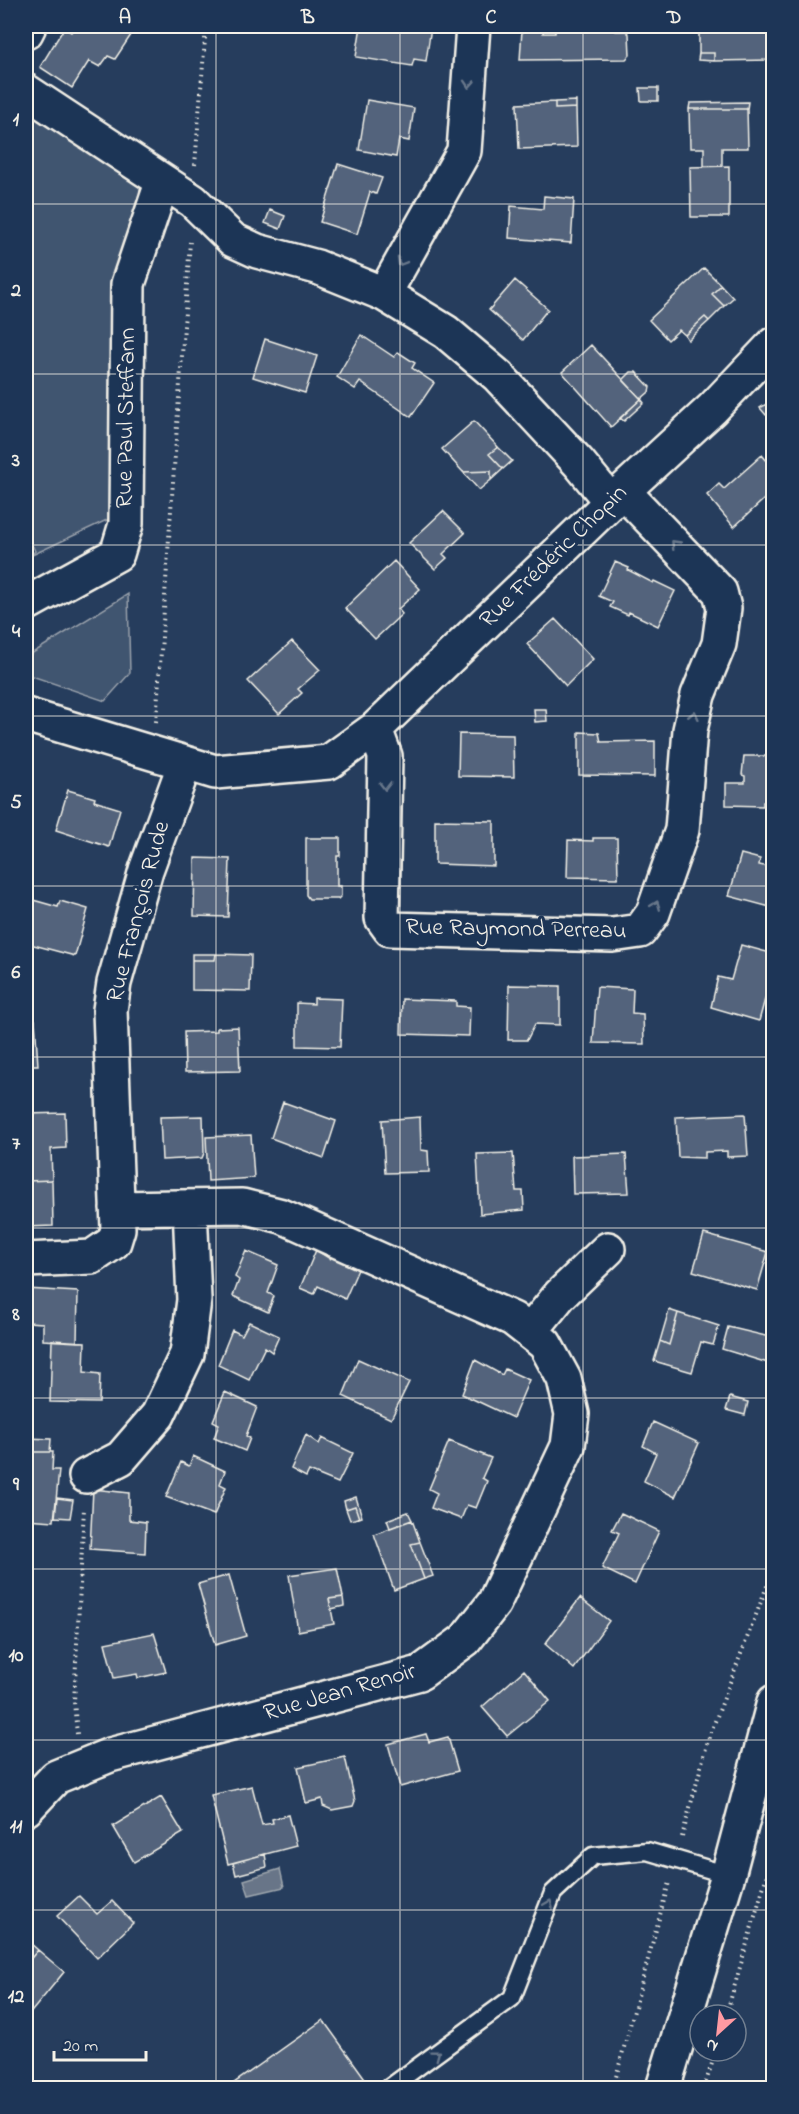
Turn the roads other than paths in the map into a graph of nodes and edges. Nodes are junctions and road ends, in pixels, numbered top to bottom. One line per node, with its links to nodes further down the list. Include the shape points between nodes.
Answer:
1 (29, 26): 3 (street)
2 (473, 26): 6 (street, one-way to 6, via 464,151)
3 (26, 32)
4 (26, 92): 5 (street)
5 (162, 183): 6 (street, via 193,201 233,240); 9 (street, Rue Paul Steffann, via 128,284 126,524 117,554)
6 (384, 294): 8 (street, via 446,332 498,376 579,463)
7 (774, 344): 8 (street, Rue Frédéric Chopin, via 712,409)
8 (617, 496): 11 (street, Rue Frédéric Chopin); 11 (street, Rue Raymond Perreau, one-way to 8, via 385,756 382,918 390,928 612,934 640,931 653,913 682,830 690,730 698,695 719,644 724,608 720,592)
9 (26, 604)
10 (26, 715): 12 (street)
11 (375, 729): 12 (street, Rue Frédéric Chopin, via 329,762 215,772)
12 (185, 763): 14 (street, Rue François Rude, via 146,870 114,983 110,1010)
13 (190, 1207): 14 (street, Rue Jean Renoir); 17 (street, Rue Jean Renoir, via 242,1206 282,1216 513,1318); 18 (street, via 194,1299 187,1354 158,1415 121,1458)
14 (117, 1208): 16 (street, via 114,1242 93,1257)
15 (608, 1249): 17 (street, via 560,1295)
16 (26, 1260)
17 (530, 1332): 20 (street, Rue Jean Renoir, via 545,1344 564,1379 572,1414 568,1446 494,1603 465,1640 420,1673 110,1755 56,1777)
18 (86, 1476)
19 (774, 1702): 21 (street)
20 (26, 1809)
21 (728, 1875): 22 (lane, one-way to 21, via 512,1998 554,1893 593,1856 647,1851); 23 (street)
22 (389, 2088)
23 (663, 2088)

